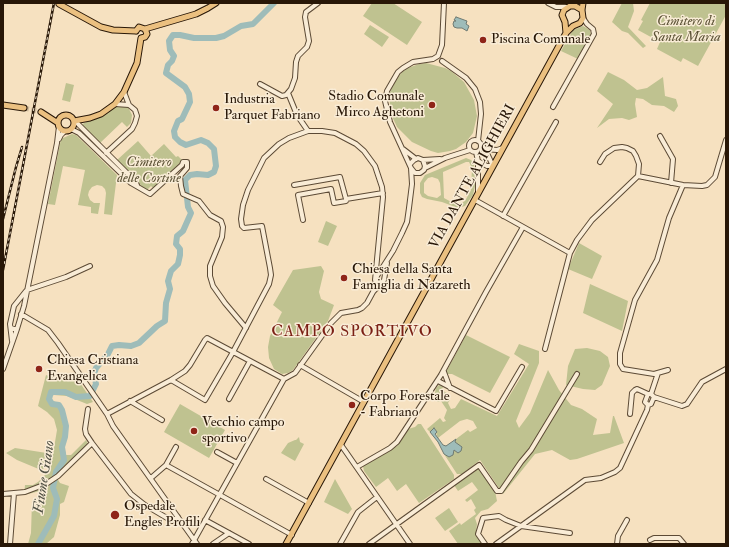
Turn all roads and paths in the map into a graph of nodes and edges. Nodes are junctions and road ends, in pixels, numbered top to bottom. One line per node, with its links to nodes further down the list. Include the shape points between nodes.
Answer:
1 (216, 3): 15 (main road, via 196,14)
2 (318, 3): 22 (street, via 306,12 307,47 298,56 293,84)
3 (444, 3): 41 (street, via 442,45 438,56 413,62 403,68 387,91 385,101 388,117)
4 (548, 3): 8 (street)
5 (583, 3): 10 (main road)
6 (59, 4): 16 (main road, via 101,27)
7 (577, 4): 9 (main road); 10 (main road)
8 (556, 7): 9 (street); 11 (street)
9 (567, 7): 11 (main road)
10 (582, 10): 12 (main road)
11 (562, 15): 13 (main road)
12 (582, 20): 14 (main road, VIA DANTE ALIGHIERI); 26 (street, via 593,29 594,34)
13 (565, 22): 14 (main road); 17 (main road)
14 (573, 26): 17 (main road, VIA DANTE ALIGHIERI)
15 (145, 29): 16 (main road, via 141,27); 18 (main road, via 145,37)
16 (136, 30): 18 (main road, via 136,36)
17 (566, 33): 43 (main road, VIA DANTE ALIGHIERI)
18 (142, 38): 21 (main road, via 137,63)
19 (442, 61): 33 (street, via 466,78 475,90 480,102)
20 (260, 84): 22 (street, via 282,96)
21 (124, 92): 23 (main road); 24 (street)
22 (288, 93): 35 (street, via 297,115)
23 (115, 104): 24 (street); 29 (main road, via 101,114)
24 (129, 104): 46 (street, via 135,110 135,123 132,129)
25 (3, 105): 27 (main road)
26 (553, 107)
27 (24, 108)
28 (41, 112): 31 (main road)
29 (74, 121): 31 (main road, via 70,117 61,117); 32 (main road); 46 (street)
30 (556, 122): 65 (street)
31 (59, 125): 34 (main road); 39 (street)
32 (71, 129): 34 (main road); 61 (street, via 79,133 131,183)
33 (479, 129): 37 (street); 40 (street)
34 (65, 131): 39 (street)
35 (308, 131): 62 (street, via 335,133 356,144 375,166); 81 (street, via 279,144 264,158 243,205 242,226 262,226 271,274 269,284)
36 (660, 136): 57 (street, via 673,159)
37 (472, 140): 40 (street); 42 (street)
38 (726, 140): 60 (street, via 715,176 711,181 702,186)
39 (57, 143): 75 (street)
40 (480, 143): 44 (street); 45 (street)
41 (402, 148): 48 (street); 52 (street)
42 (469, 148): 45 (street); 47 (street, via 460,154)
43 (503, 148): 44 (street); 53 (main road, VIA DANTE ALIGHIERI)
44 (485, 149): 53 (street)
45 (476, 152): 50 (street)
46 (106, 153): 61 (street)
47 (445, 158): 49 (street); 54 (street)
48 (416, 159): 49 (street); 52 (street)
49 (423, 160): 54 (street)
50 (478, 161): 53 (street); 63 (street)
51 (600, 162): 56 (street, via 605,154 614,148 627,148 636,156 639,164)
52 (410, 166): 55 (street); 58 (street)
53 (493, 166): 63 (main road, VIA DANTE ALIGHIERI)
54 (425, 168): 55 (street, via 422,172)
55 (416, 173): 58 (street)
56 (638, 176): 57 (street); 68 (street, via 592,220)
57 (671, 183): 60 (street)
58 (412, 184): 70 (street, via 407,222)
59 (294, 185): 64 (street, via 340,177)
60 (683, 185): 93 (street, via 669,218 657,260 635,300 620,353 620,364 623,368 650,374)
61 (139, 187): 81 (street, via 150,194 187,162 187,168 180,176 184,194 199,201 210,215 221,221 223,227 222,237 210,266 213,286)
62 (383, 193): 64 (street); 69 (street)
63 (476, 198): 65 (street); 102 (main road, VIA DANTE ALIGHIERI)
64 (346, 199): 66 (street, via 334,203 331,189 298,195)
65 (503, 216): 67 (street)
66 (303, 220)
67 (523, 227): 68 (street); 92 (street)
68 (570, 253): 84 (street)
69 (377, 260): 72 (street); 73 (street)
70 (387, 262): 72 (street); 74 (street)
71 (90, 266): 75 (street)
72 (381, 269): 73 (street); 74 (street)
73 (375, 280): 74 (street, via 378,283); 76 (street)
74 (383, 280): 76 (street)
75 (27, 290): 77 (street); 78 (street)
76 (373, 292): 87 (street, via 362,308 341,313)
77 (17, 303): 78 (street); 80 (street)
78 (22, 308): 79 (street)
79 (20, 317): 82 (street); 104 (street, via 27,318 48,330)
80 (11, 328): 82 (street); 83 (street)
81 (246, 328): 85 (street)
82 (17, 329): 83 (street)
83 (12, 341): 89 (street)
84 (545, 349)
85 (233, 352): 86 (street); 96 (street, via 206,339 185,371); 96 (street, via 205,400)
86 (250, 361): 95 (street); 100 (street)
87 (300, 365): 95 (street, via 295,373); 102 (street)
88 (522, 367): 98 (street, via 496,411)
89 (3, 369)
90 (726, 369): 99 (street, via 702,382 684,405 676,405)
91 (668, 370): 93 (street)
92 (444, 372): 97 (street); 98 (street)
93 (658, 373): 99 (street)
94 (577, 374): 124 (street, via 531,450 501,491 497,491 479,465)
95 (284, 379): 111 (street)
96 (171, 380): 101 (street)
97 (438, 381): 98 (street); 113 (street, via 397,442)
98 (450, 388)
99 (651, 395): 105 (street, via 638,389 632,393); 125 (street, via 645,402 648,405 647,410 620,468 601,478 585,480)
100 (229, 399)
101 (130, 402): 104 (street); 106 (street)
102 (364, 402): 108 (main road, VIA DANTE ALIGHIERI)
103 (88, 408): 107 (street, via 85,429)
104 (106, 412): 114 (street, via 113,426)
105 (630, 414)
106 (162, 420)
107 (92, 443): 116 (street, via 58,476 46,484 29,491); 121 (street, via 131,494 172,521)
108 (341, 446): 113 (street); 120 (main road, VIA DANTE ALIGHIERI)
109 (176, 447): 112 (street)
110 (217, 452): 111 (street)
111 (237, 463): 118 (street)
112 (166, 465): 114 (street); 118 (street)
113 (357, 467): 119 (street)
114 (151, 478): 121 (street)
115 (266, 479): 120 (street)
116 (14, 493): 117 (street); 131 (street)
117 (3, 494)
118 (219, 494): 122 (street); 128 (street)
119 (377, 497): 124 (street); 137 (street, via 358,512)
120 (309, 504): 128 (main road, VIA DANTE ALIGHIERI)
121 (178, 517): 129 (street)
122 (205, 520): 127 (street); 129 (street)
123 (627, 520): 142 (street, via 618,536)
124 (396, 524): 138 (street); 139 (street)
125 (522, 526): 126 (street); 140 (street, via 499,516 483,518 478,534); 141 (street)
126 (570, 532)
127 (228, 533): 134 (street); 135 (street)
128 (292, 535): 136 (main road, VIA DANTE ALIGHIERI)
129 (194, 539): 132 (street); 133 (street)
130 (650, 540): 143 (street, via 679,538)
131 (10, 544)
132 (192, 544)
133 (197, 544)
134 (213, 544)
135 (248, 544)
136 (286, 544)
137 (340, 544)
138 (369, 544)
139 (410, 544)
140 (485, 544)
141 (496, 544)
142 (617, 544)
143 (684, 544)

